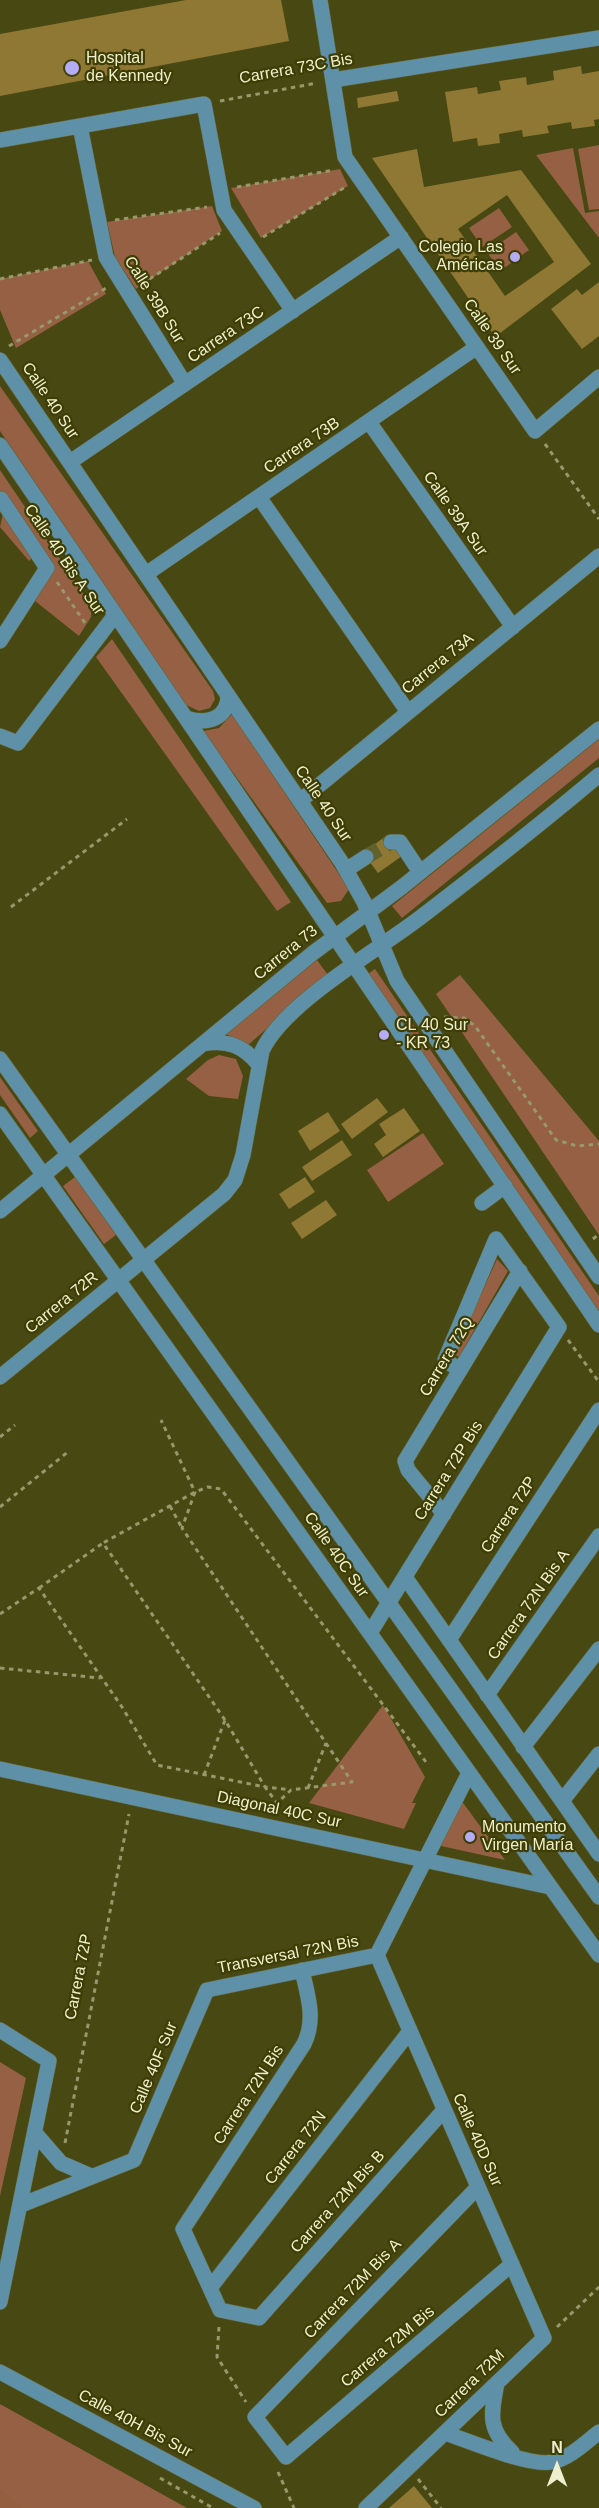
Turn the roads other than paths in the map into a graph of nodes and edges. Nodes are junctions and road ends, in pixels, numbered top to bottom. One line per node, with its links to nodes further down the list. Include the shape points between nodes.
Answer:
1 (320, 0): 3 (street, Calle 39 Sur)
2 (599, 38): 3 (street, Carrera 73C Bis)
3 (333, 80): 6 (street, Calle 39 Sur, via 345,157)
4 (80, 126): 5 (street); 7 (street, via 204,104 222,197 233,224); 11 (street, Calle 39B Sur, via 106,257)
5 (0, 140)
6 (401, 237): 7 (street, Carrera 73C); 8 (street, Calle 39 Sur)
7 (293, 311): 11 (street, Carrera 73C)
8 (477, 347): 10 (street, Calle 39 Sur, via 535,430); 12 (street, Carrera 73B)
9 (0, 360): 14 (street, Calle 40 Sur)
10 (599, 377)
11 (185, 384): 14 (street, Carrera 73C)
12 (369, 422): 15 (street, Carrera 73B); 20 (street, Calle 39A Sur)
13 (0, 445): 19 (street)
14 (70, 462): 18 (street, Calle 40 Sur)
15 (259, 497): 18 (street, Carrera 73B); 23 (street)
16 (1, 500): 21 (street, Calle 40 Bis A Sur, via 47,568)
17 (599, 556): 20 (street, Carrera 73A)
18 (146, 574): 22 (street, Calle 40 Sur)
19 (115, 615): 24 (street); 26 (street, via 18,743)
20 (513, 627): 23 (street, Carrera 73A)
21 (0, 641)
22 (228, 695): 24 (street, via 226,708 216,719 206,722); 28 (street, Calle 40 Sur)
23 (408, 712): 28 (street, Carrera 73A)
24 (186, 718): 34 (street)
25 (599, 729): 32 (street, Carrera 73)
26 (0, 736)
27 (599, 775): 35 (street)
28 (300, 801): 31 (street, Calle 40 Sur)
29 (391, 842): 32 (street, via 400,842)
30 (366, 857): 31 (street)
31 (346, 870): 33 (street, Calle 40 Sur)
32 (420, 872): 33 (street, Carrera 73)
33 (368, 912): 34 (street, Carrera 73); 35 (street, Calle 40 Sur)
34 (336, 937): 36 (street); 37 (street, Carrera 73)
35 (382, 945): 36 (street); 48 (street, Calle 40 Sur, via 397,981)
36 (355, 964): 39 (street, via 275,1030 262,1051); 43 (street)
37 (203, 1044): 39 (street, via 237,1046); 41 (street, Carrera 73)
38 (0, 1059): 41 (street)
39 (259, 1065): 46 (street, via 235,1180 224,1194)
40 (0, 1114): 42 (street)
41 (68, 1155): 42 (street, Carrera 73); 46 (street, Calle 40C Sur)
42 (44, 1175): 45 (street, Carrera 73); 49 (street, Calle 40C Sur)
43 (505, 1186): 44 (street); 50 (street)
44 (482, 1203)
45 (0, 1211)
46 (144, 1261): 49 (street); 57 (street, Calle 40C Sur)
47 (520, 1271): 51 (street, Carrera 72Q); 51 (street, via 496,1239 445,1360); 54 (street, Carrera 72P Bis, via 559,1327)
48 (599, 1277)
49 (119, 1281): 52 (street, Carrera 72R); 58 (street, Calle 40C Sur)
50 (599, 1325)
51 (460, 1370): 54 (street, Carrera 72Q, via 405,1461)
52 (0, 1377)
53 (599, 1410): 59 (street, Carrera 72P)
54 (444, 1514): 56 (street, Carrera 72P Bis)
55 (599, 1536): 61 (street, Carrera 72N Bis A)
56 (405, 1577): 57 (street, Carrera 72P Bis); 59 (street)
57 (389, 1601): 58 (street, Carrera 72P Bis); 69 (street, Calle 40C Sur)
58 (370, 1633): 65 (street, Calle 40C Sur)
59 (449, 1640): 61 (street)
60 (599, 1648): 62 (street)
61 (488, 1695): 62 (street)
62 (524, 1747): 66 (street)
63 (599, 1754): 66 (street)
64 (0, 1769): 68 (street, Diagonal 40C Sur)
65 (470, 1773): 68 (street); 70 (street, Calle 40C Sur)
66 (561, 1801): 67 (street)
67 (598, 1851)
68 (426, 1861): 70 (street, Diagonal 40C Sur); 72 (street)
69 (592, 1879): 71 (street, Calle 40C Sur)
70 (550, 1887): 73 (street, Calle 40C Sur)
71 (599, 1897)
72 (376, 1955): 74 (street, Transversal 72N Bis); 77 (street, Calle 40D Sur)
73 (599, 1955)
74 (303, 1970): 75 (street, Transversal 72N Bis); 84 (street, Carrera 72N Bis, via 312,2028 183,2229)
75 (207, 1990): 80 (street, Calle 40F Sur, via 134,2160)
76 (0, 2030): 79 (street, via 50,2061)
77 (410, 2031): 78 (street, Calle 40D Sur); 84 (street, Carrera 72N)
78 (444, 2110): 81 (street, Calle 40D Sur); 84 (street, Carrera 72M Bis B, via 259,2318 220,2310)
79 (35, 2133): 80 (street, via 61,2163); 82 (street)
80 (91, 2176): 82 (street)
81 (478, 2187): 83 (street, Calle 40D Sur); 92 (street, Carrera 72M Bis A, via 255,2417)
82 (21, 2205): 85 (street)
83 (512, 2264): 86 (street, Calle 40D Sur); 92 (street, Carrera 72M Bis)
84 (210, 2288)
85 (0, 2302)
86 (544, 2338): 88 (street, Carrera 72M)
87 (0, 2372): 93 (street, Calle 40H Bis Sur)
88 (497, 2383): 90 (street, Carrera 72M); 91 (street, via 494,2431)
89 (599, 2432): 91 (street, via 568,2456 551,2462)
90 (445, 2433): 91 (street); 94 (street, Carrera 72M)
91 (516, 2456)
92 (286, 2457)
93 (254, 2508)
94 (366, 2508)

